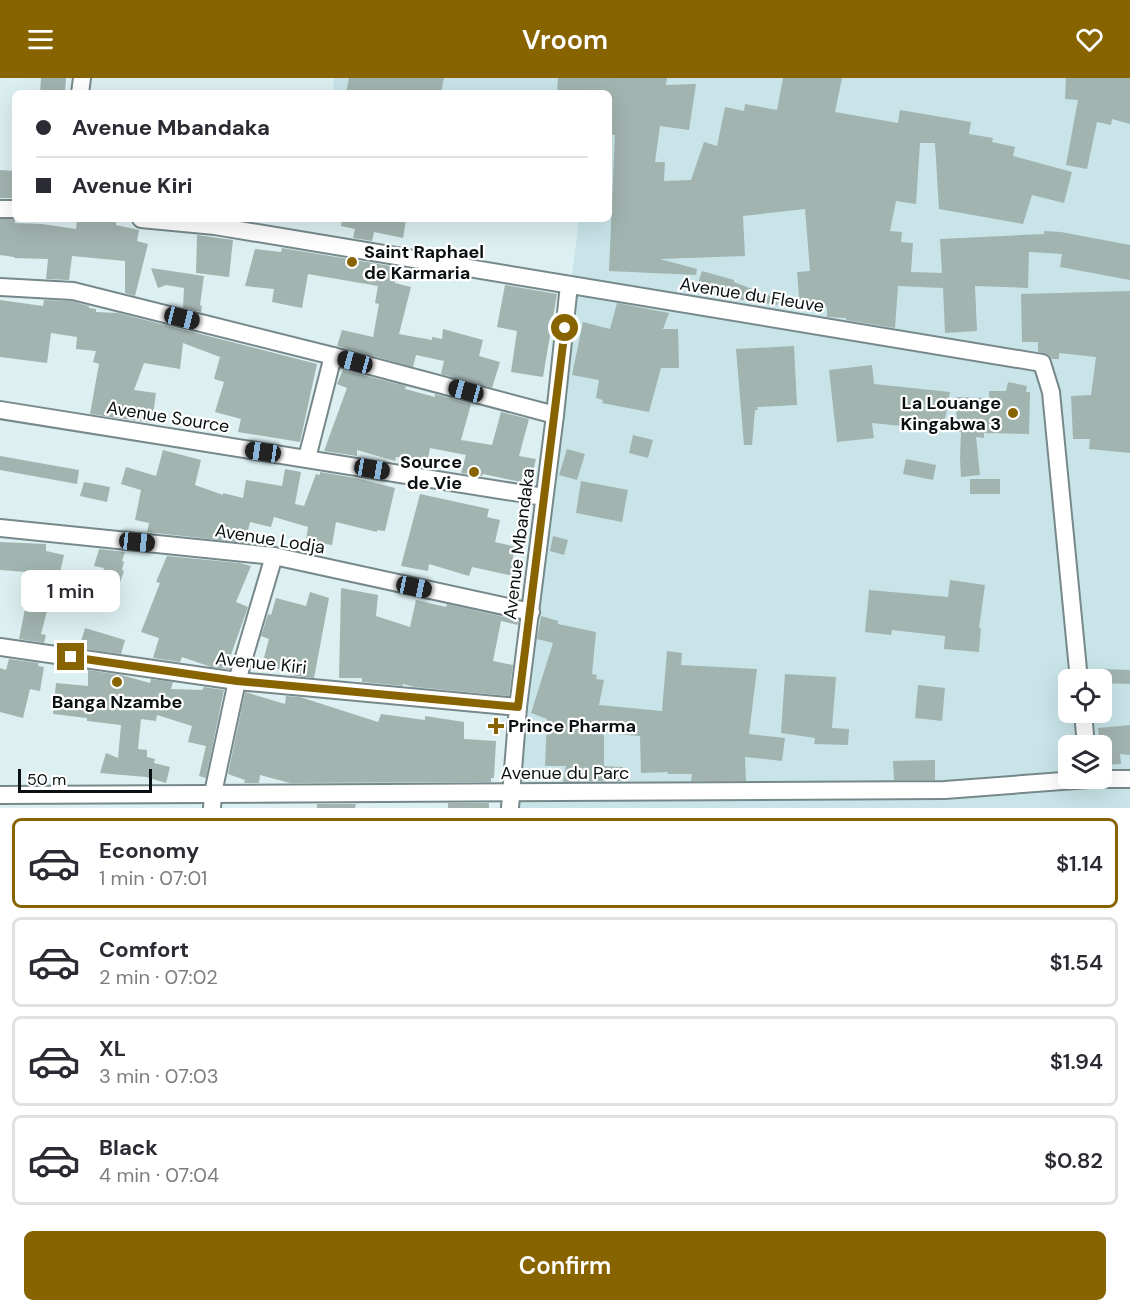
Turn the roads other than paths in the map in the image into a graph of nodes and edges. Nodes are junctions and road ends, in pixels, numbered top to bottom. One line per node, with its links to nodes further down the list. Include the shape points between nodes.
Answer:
1 (173, 222): 2 (street, Avenue du Fleuve)
2 (569, 285): 6 (street, Avenue Mbandaka); 13 (street, Avenue du Fleuve, via 1042,363 1051,392)
3 (0, 287): 4 (street, via 73,291)
4 (333, 356): 6 (street); 7 (street)
5 (0, 410): 7 (street, Avenue Source)
6 (555, 415): 8 (street, Avenue Mbandaka)
7 (307, 458): 8 (street, Avenue Source)
8 (544, 497): 11 (street, Avenue Mbandaka)
9 (0, 528): 10 (street, Avenue Lodja)
10 (274, 556): 11 (street, Avenue Lodja); 14 (street)
11 (531, 612): 15 (street, Avenue Mbandaka)
12 (0, 647): 14 (street, Avenue Kiri)
13 (1078, 669)
14 (237, 681): 15 (street, Avenue Kiri); 20 (street)
15 (518, 707): 21 (street, Avenue Mbandaka)
16 (1112, 779): 17 (street, Avenue du Parc)
17 (1130, 779)
18 (1058, 781): 21 (street, Avenue du Parc, via 945,790)
19 (0, 795): 20 (street, Avenue du Parc)
20 (213, 800): 21 (street, Avenue du Parc)
21 (510, 800)

